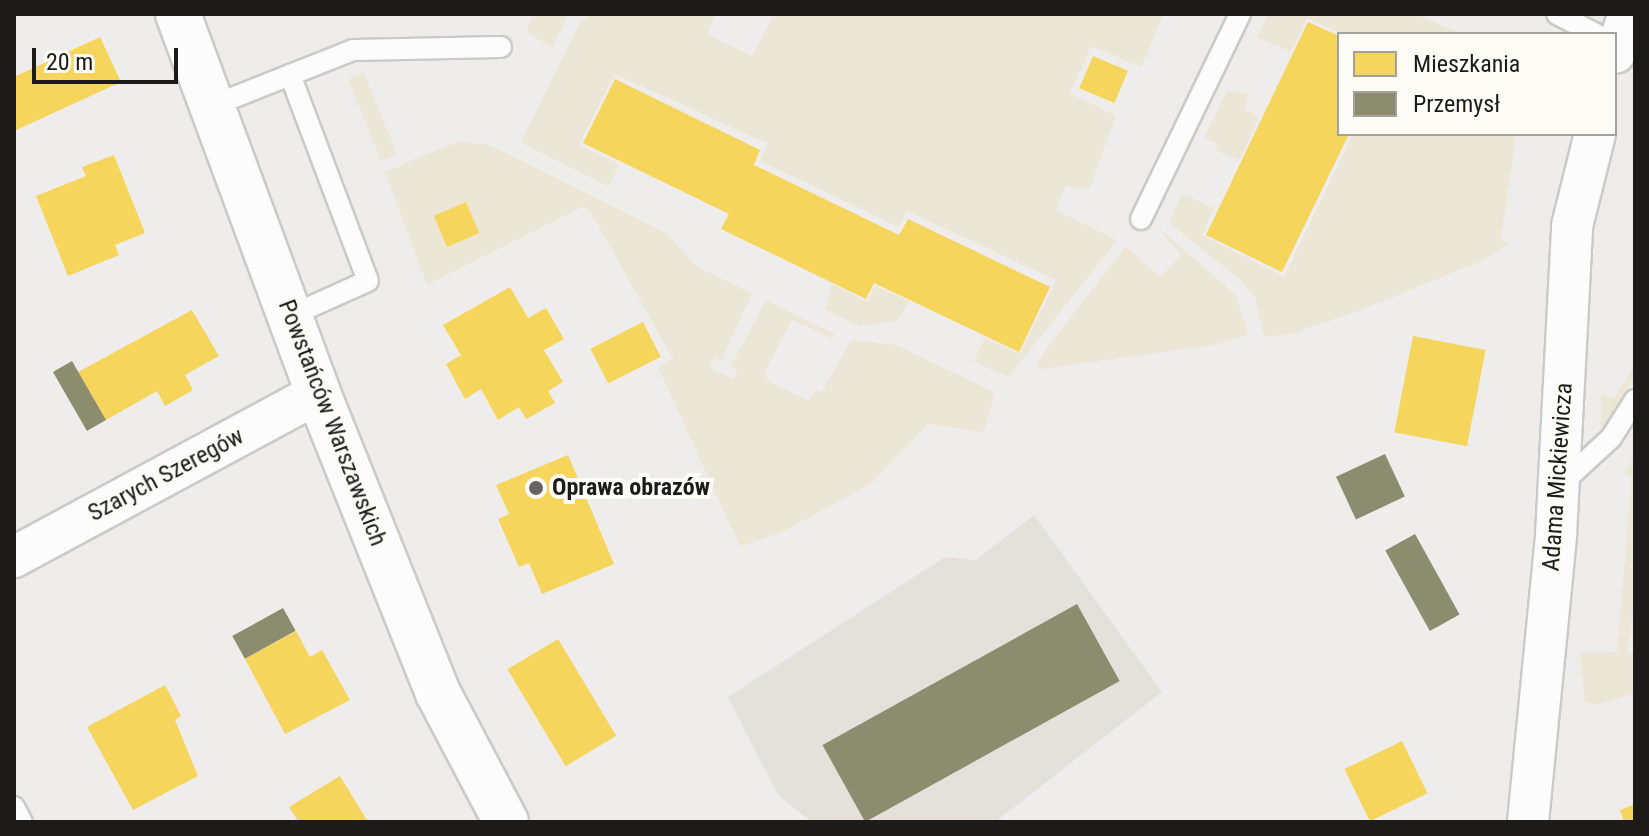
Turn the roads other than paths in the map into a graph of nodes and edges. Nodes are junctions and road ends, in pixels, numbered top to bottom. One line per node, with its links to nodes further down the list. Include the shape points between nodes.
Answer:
1 (178, 14): 7 (street, Powstańców Warszawskich)
2 (1240, 14): 9 (lane)
3 (1557, 14): 4 (lane)
4 (1600, 32)
5 (501, 47): 6 (lane, via 353,50)
6 (290, 75): 7 (lane); 10 (lane, via 368,281)
7 (212, 106): 10 (street, Powstańców Warszawskich)
8 (1594, 136): 13 (street, Adama Mickiewicza, via 1572,226)
9 (1141, 219)
10 (290, 316): 11 (street, Powstańców Warszawskich)
11 (318, 393): 14 (street, Szarych Szeregów); 17 (street, Powstańców Warszawskich, via 438,693)
12 (1635, 400): 13 (lane, via 1611,438)
13 (1558, 486): 18 (street, Adama Mickiewicza)
14 (14, 557)
15 (14, 807): 16 (lane)
16 (22, 822)
17 (506, 822)
18 (1528, 822)

